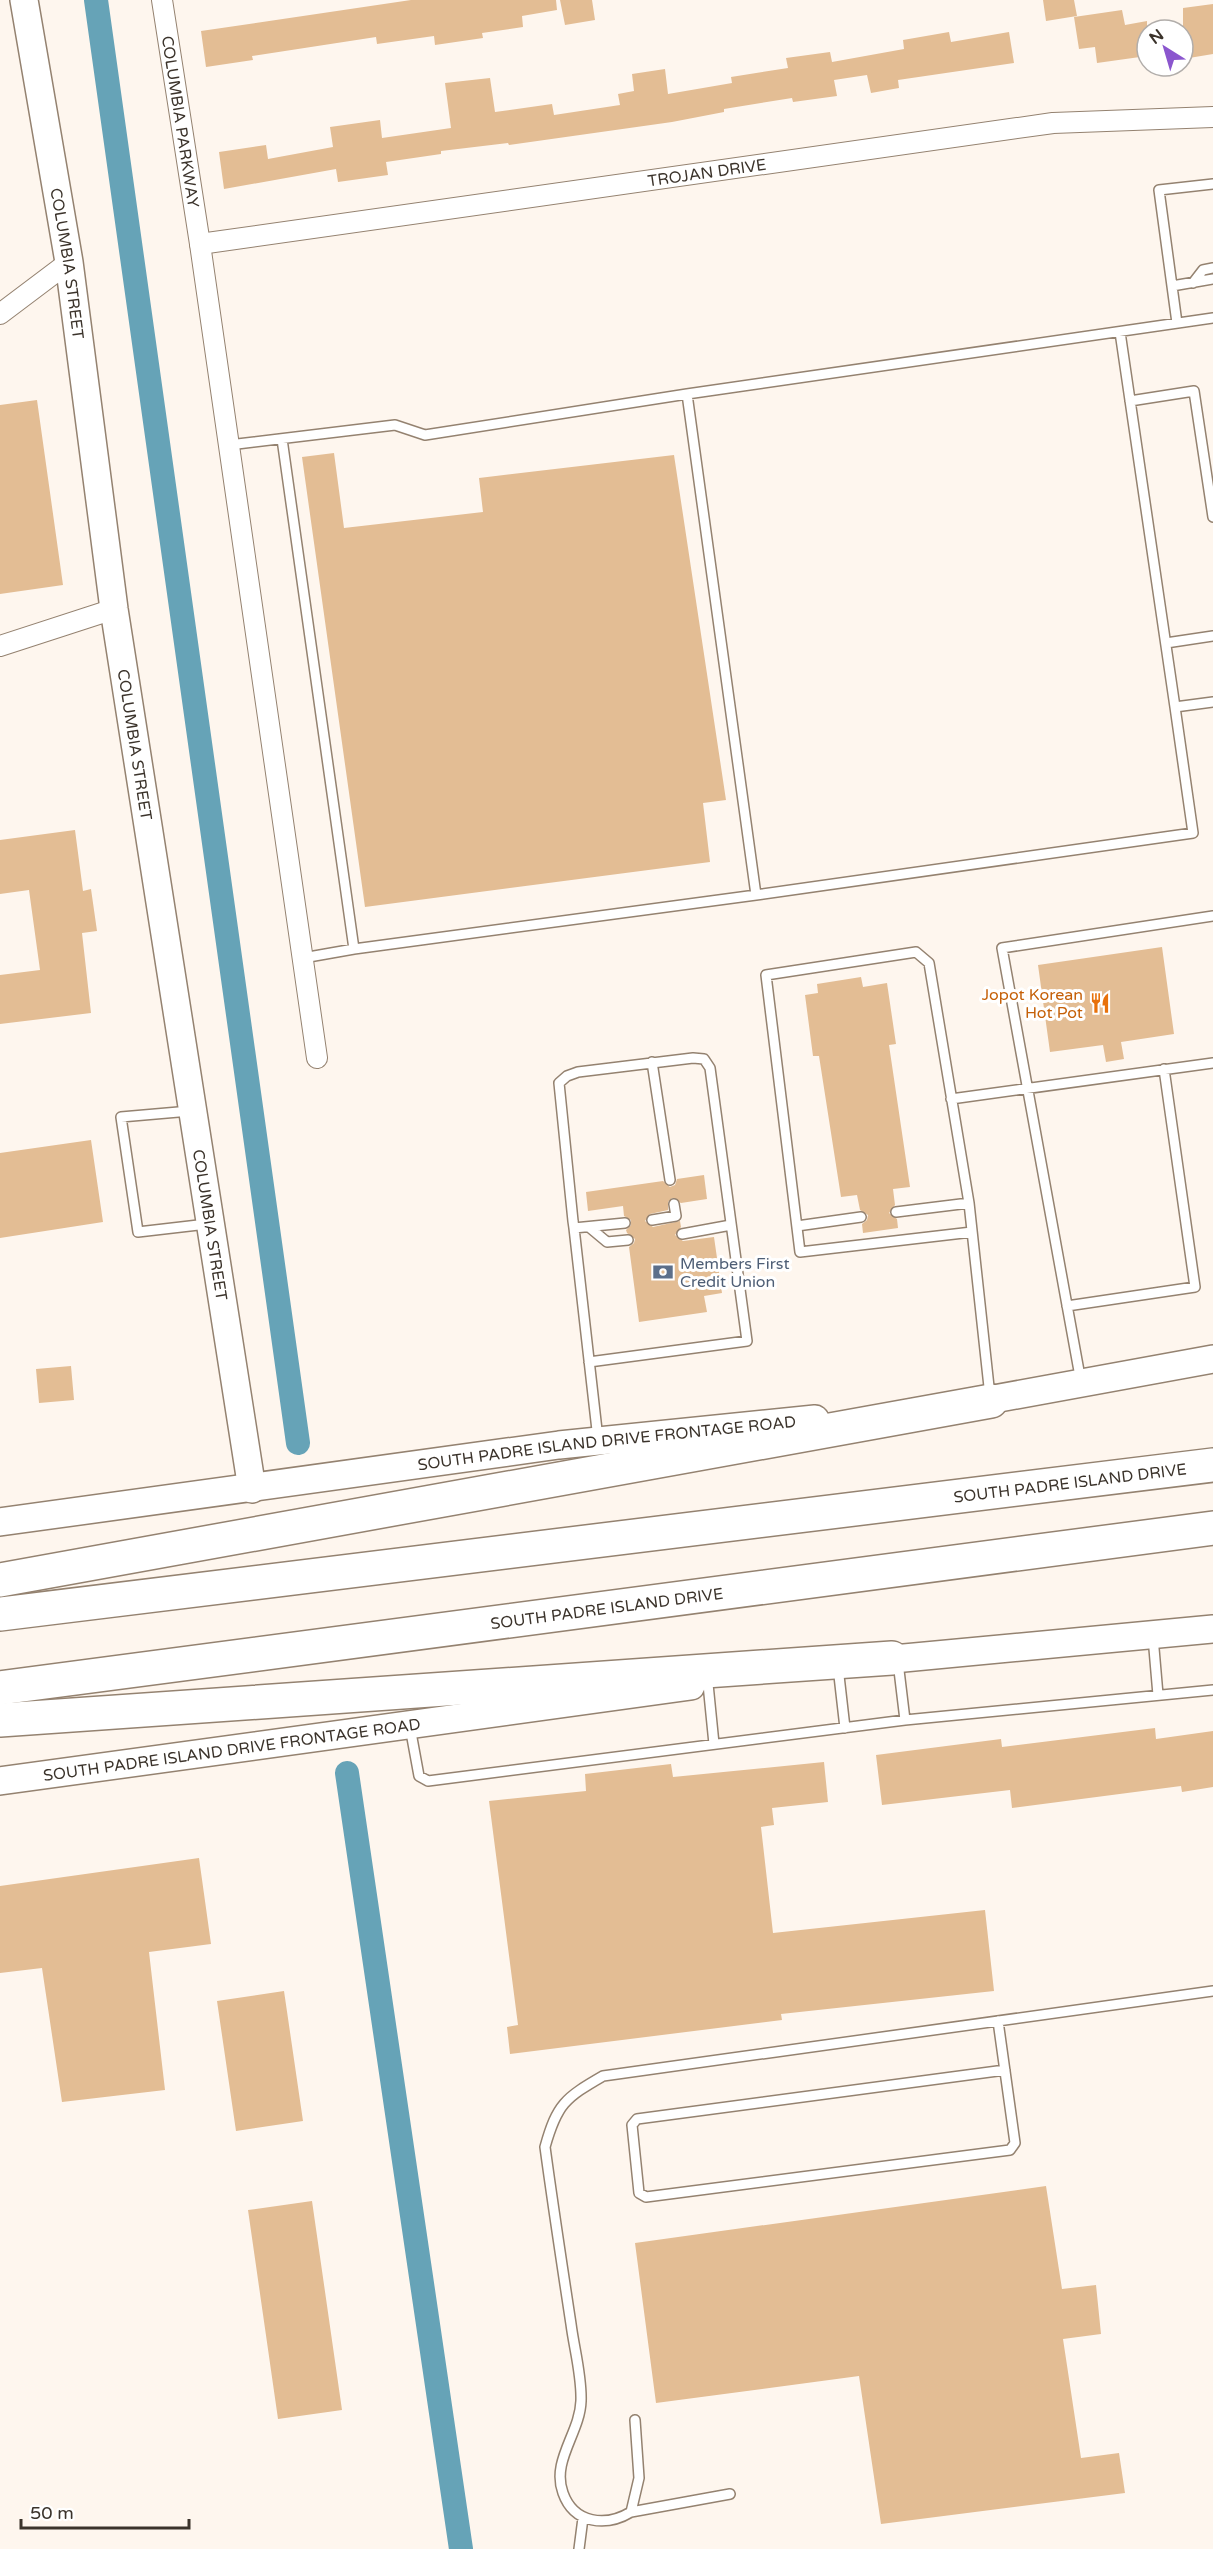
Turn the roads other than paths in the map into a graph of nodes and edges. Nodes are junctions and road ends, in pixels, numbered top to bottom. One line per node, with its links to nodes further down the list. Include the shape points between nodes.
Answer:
1 (24, 0): 6 (main road, COLUMBIA STREET)
2 (162, 0): 5 (street, COLUMBIA PARKWAY)
3 (1213, 117): 5 (street, TROJAN DRIVE, via 1053,123)
4 (1213, 184): 10 (lane, via 1159,190)
5 (200, 244): 18 (street, COLUMBIA PARKWAY)
6 (69, 262): 11 (street); 20 (main road, COLUMBIA STREET)
7 (1213, 268): 9 (lane, via 1203,270)
8 (1213, 279): 9 (lane)
9 (1193, 283): 10 (lane)
10 (1172, 286): 13 (lane)
11 (0, 314)
12 (1213, 318): 13 (lane)
13 (1177, 323): 14 (lane)
14 (1120, 332): 15 (lane); 16 (lane)
15 (687, 393): 17 (lane, via 425,435 394,425); 26 (lane)
16 (1130, 401): 19 (lane, via 1194,391); 22 (lane)
17 (282, 439): 18 (lane); 28 (lane)
18 (229, 445): 29 (street, COLUMBIA PARKWAY)
19 (1213, 517)
20 (114, 609): 23 (street); 36 (main road, COLUMBIA STREET)
21 (1213, 636): 22 (lane)
22 (1166, 643): 25 (lane)
23 (0, 646)
24 (1213, 702): 25 (lane)
25 (1175, 707): 26 (lane, via 1193,833)
26 (756, 895): 28 (lane)
27 (1213, 916): 34 (lane, via 1002,948)
28 (354, 949): 29 (lane)
29 (303, 958): 30 (street, COLUMBIA PARKWAY)
30 (317, 1058)
31 (652, 1062): 37 (lane); 45 (lane, via 704,1059 710,1068); 48 (lane, via 578,1072 559,1083)
32 (1213, 1063): 33 (lane)
33 (1164, 1069): 34 (lane); 52 (lane, via 1194,1287)
34 (1027, 1086): 35 (lane); 52 (lane)
35 (951, 1099): 38 (lane); 46 (lane, via 929,963 916,952 766,975)
36 (193, 1110): 43 (main road, COLUMBIA STREET); 43 (lane, via 121,1117 138,1232)
37 (670, 1180)
38 (969, 1203): 40 (lane); 49 (lane)
39 (674, 1204): 42 (lane, via 676,1216)
40 (896, 1212)
41 (861, 1217): 46 (lane)
42 (652, 1220)
43 (211, 1223): 59 (main road, COLUMBIA STREET)
44 (625, 1223): 47 (lane)
45 (731, 1225): 50 (lane); 54 (lane, via 747,1341)
46 (797, 1226): 49 (lane, via 800,1252)
47 (589, 1227): 48 (lane); 51 (lane, via 607,1242)
48 (574, 1228): 54 (lane)
49 (972, 1232): 56 (lane)
50 (682, 1234)
51 (628, 1240)
52 (1067, 1306): 55 (lane)
53 (1213, 1359): 55 (main road, SOUTH PADRE ISLAND DRIVE FRONTAGE ROAD)
54 (589, 1362): 57 (lane)
55 (1081, 1384): 56 (main road, SOUTH PADRE ISLAND DRIVE FRONTAGE ROAD)
56 (991, 1401): 57 (main road, SOUTH PADRE ISLAND DRIVE FRONTAGE ROAD); 62 (highway)
57 (598, 1441): 59 (main road, SOUTH PADRE ISLAND DRIVE FRONTAGE ROAD)
58 (1213, 1465): 63 (highway, SOUTH PADRE ISLAND DRIVE)
59 (252, 1489): 60 (main road, SOUTH PADRE ISLAND DRIVE FRONTAGE ROAD)
60 (0, 1522)
61 (1213, 1528): 69 (highway, SOUTH PADRE ISLAND DRIVE)
62 (0, 1580)
63 (0, 1614)
64 (1213, 1629): 65 (main road, SOUTH PADRE ISLAND DRIVE FRONTAGE ROAD)
65 (1153, 1634): 66 (main road, SOUTH PADRE ISLAND DRIVE FRONTAGE ROAD); 71 (lane)
66 (895, 1658): 67 (main road, SOUTH PADRE ISLAND DRIVE FRONTAGE ROAD); 72 (highway); 73 (lane)
67 (838, 1666): 68 (main road, SOUTH PADRE ISLAND DRIVE FRONTAGE ROAD); 75 (lane)
68 (708, 1684): 74 (main road, SOUTH PADRE ISLAND DRIVE FRONTAGE ROAD); 76 (lane)
69 (0, 1689)
70 (1213, 1690): 71 (lane)
71 (1158, 1695): 73 (lane)
72 (0, 1720)
73 (905, 1720): 75 (lane)
74 (410, 1725): 76 (lane, via 419,1776 428,1781); 77 (main road, SOUTH PADRE ISLAND DRIVE FRONTAGE ROAD)
75 (845, 1728): 76 (lane)
76 (714, 1744)
77 (0, 1781)
78 (1213, 1991): 79 (lane)
79 (998, 2021): 80 (lane); 84 (lane, via 603,2076 570,2095 553,2118 544,2147 582,2403 560,2479 567,2501)
80 (1005, 2070): 80 (lane, via 1015,2143 1010,2150 646,2198 639,2193 632,2126 637,2120)
81 (635, 2420): 83 (lane, via 639,2478)
82 (730, 2494): 83 (lane)
83 (631, 2512): 84 (lane, via 620,2519 602,2522)
84 (584, 2518): 85 (lane)
85 (579, 2549)

